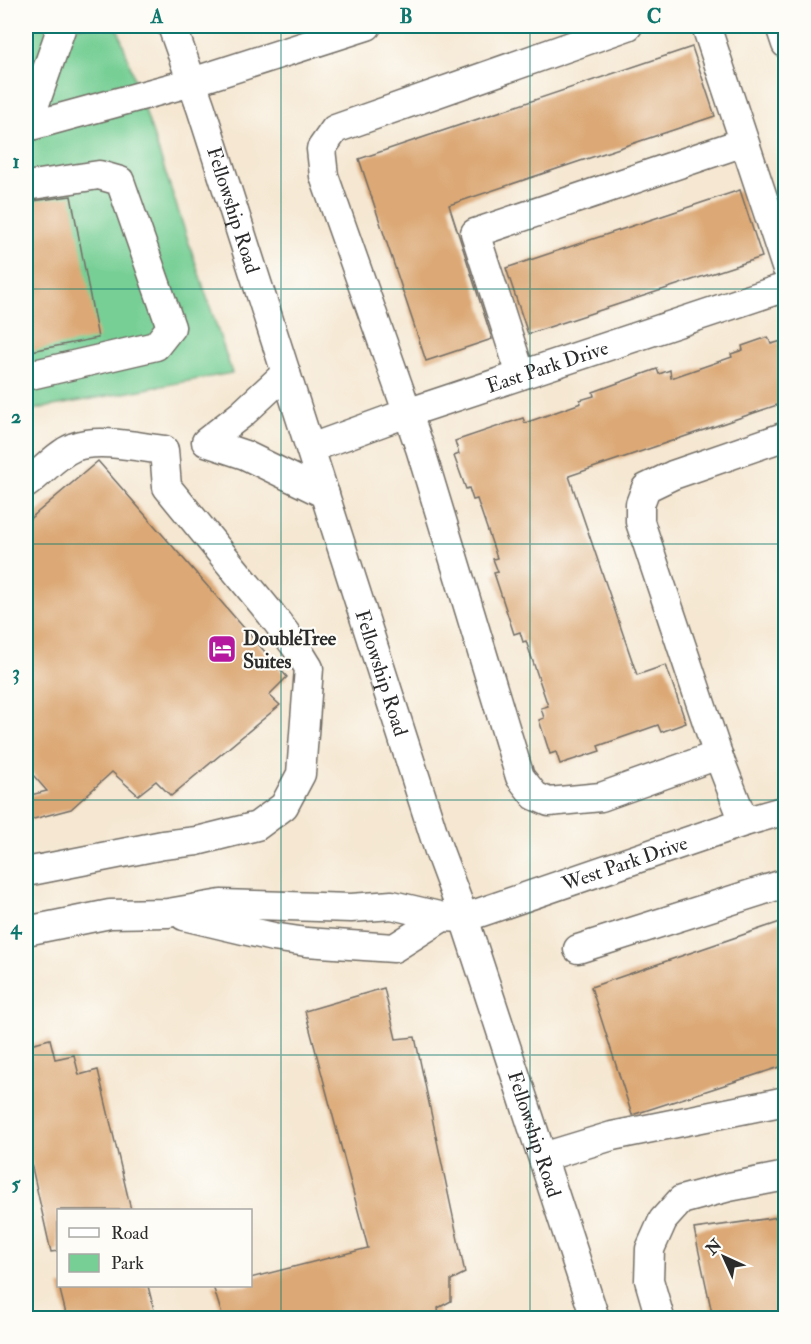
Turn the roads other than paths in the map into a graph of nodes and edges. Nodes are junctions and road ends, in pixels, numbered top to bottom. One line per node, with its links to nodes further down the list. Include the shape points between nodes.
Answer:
1 (62, 26): 9 (street)
2 (172, 26): 8 (street, Fellowship Road)
3 (367, 26): 8 (street)
4 (628, 26): 17 (street, via 335,129 321,149 324,176)
5 (706, 26): 10 (street)
6 (780, 26): 7 (street)
7 (786, 44)
8 (192, 82): 9 (street); 14 (street, Fellowship Road)
9 (26, 127)
10 (744, 142): 12 (street); 15 (street, via 475,233)
11 (26, 186): 16 (street, via 99,175 120,181 171,327 156,346)
12 (786, 267)
13 (786, 287): 15 (street, East Park Drive)
14 (286, 373): 19 (street); 20 (street, Fellowship Road)
15 (521, 375): 17 (street, East Park Drive)
16 (26, 376)
17 (407, 413): 20 (street, East Park Drive); 24 (street, via 520,777 535,796 549,802 601,797)
18 (786, 436): 24 (street, via 673,475 646,488 640,504 640,522)
19 (206, 442): 21 (street); 23 (street, via 245,455)
20 (311, 448): 23 (street, Fellowship Road)
21 (164, 450): 22 (street, via 98,443 75,447); 27 (street, via 167,487 271,614 309,668 301,774 284,807 257,826)
22 (26, 484)
23 (325, 494): 30 (street, Fellowship Road, via 439,850)
24 (718, 755): 26 (street)
25 (785, 811): 26 (street, West Park Drive)
26 (744, 822): 30 (street, West Park Drive)
27 (26, 872)
28 (786, 883): 32 (street)
29 (168, 913): 30 (street, via 221,904 351,908 392,905); 30 (street, West Park Drive, via 273,937 394,948); 31 (street, via 110,914)
30 (453, 918): 34 (street, Fellowship Road)
31 (26, 931)
32 (578, 949)
33 (786, 1101): 34 (street, via 612,1136)
34 (543, 1157): 36 (street, Fellowship Road)
35 (786, 1176): 37 (street, via 681,1200 663,1220 650,1249 650,1280)
36 (595, 1318)
37 (660, 1318)

